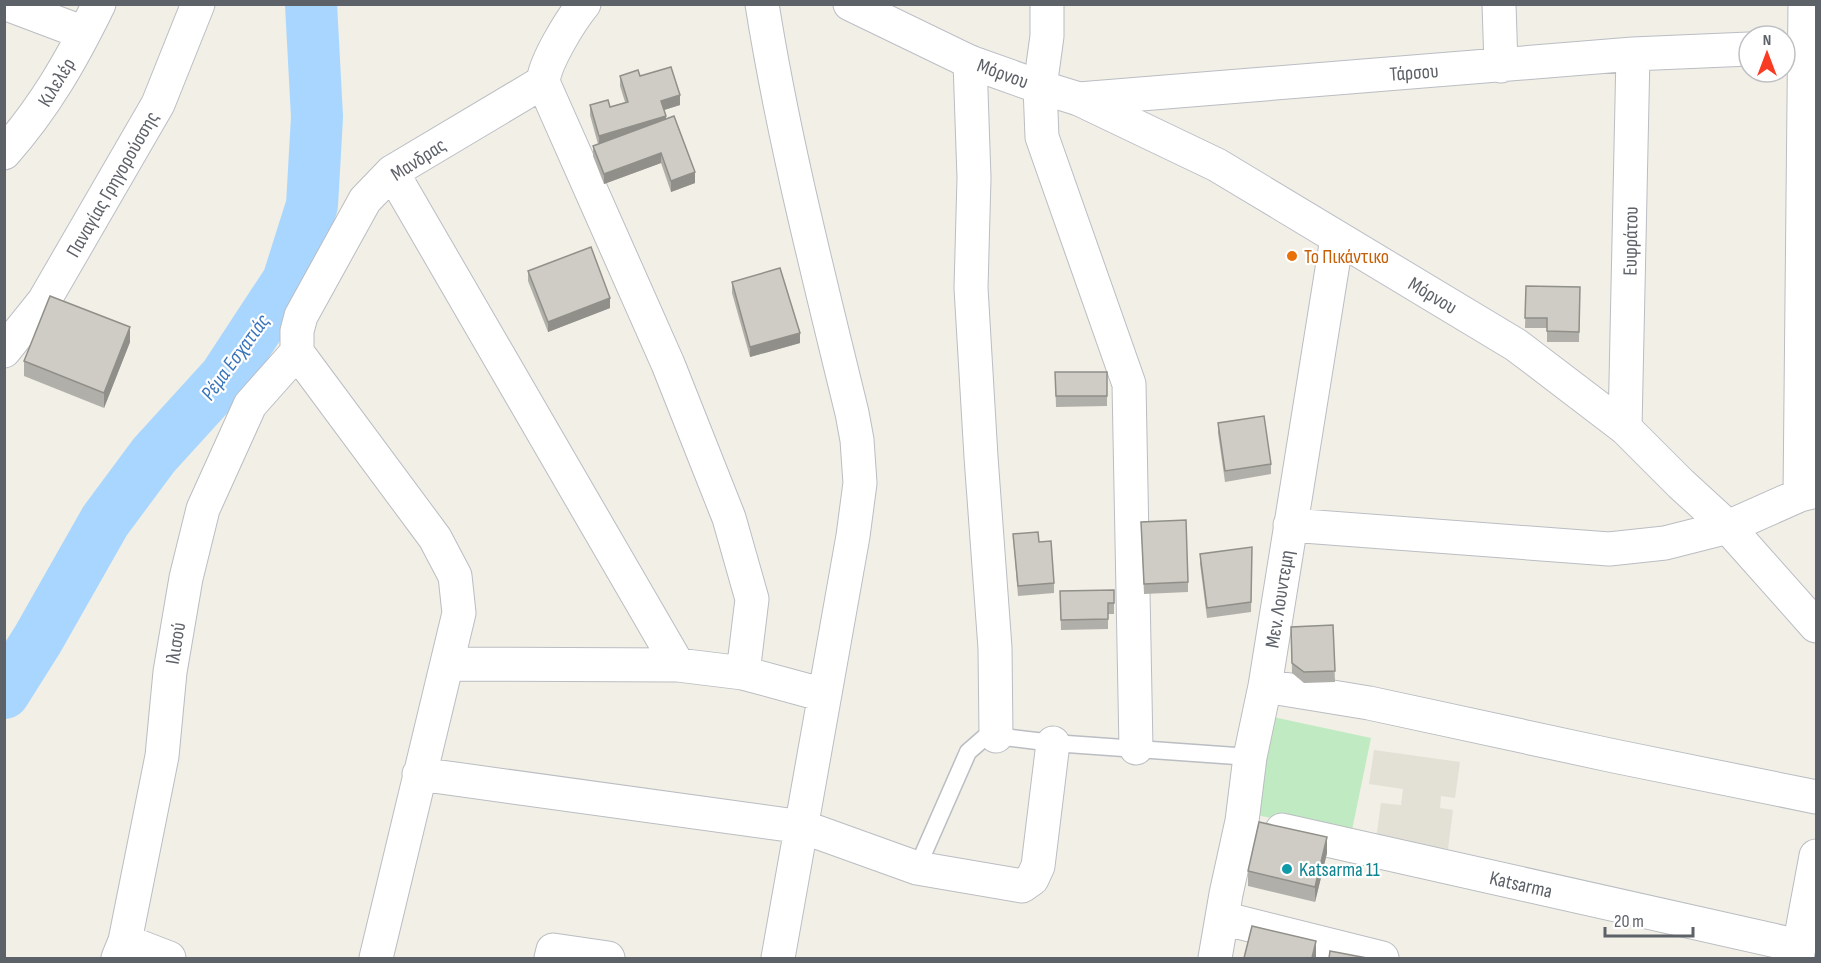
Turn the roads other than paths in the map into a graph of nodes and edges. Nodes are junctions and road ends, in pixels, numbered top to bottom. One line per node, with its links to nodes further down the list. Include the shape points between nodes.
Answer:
1 (7, 4): 9 (street)
2 (198, 4): 21 (street, Παναγίας Γρηγορούσσης, via 158,105 44,301)
3 (584, 4): 15 (street, via 544,71)
4 (762, 4): 32 (street, via 805,222 857,440 858,504)
5 (850, 4): 13 (street, Μόρνου)
6 (1047, 4): 16 (street)
7 (1499, 4): 14 (street)
8 (1805, 4): 10 (street)
9 (92, 19): 18 (street, Κιλελέρ, via 52,92)
10 (1802, 47): 24 (street)
11 (1737, 50): 12 (street, Τάρσου)
12 (1633, 54): 14 (street, Τάρσου); 23 (street, Ευφράτου)
13 (970, 62): 16 (street, Μόρνου); 33 (street, via 974,178 971,288 995,648)
14 (1501, 66): 17 (street, Τάρσου)
15 (543, 82): 19 (street, Μανδρας); 30 (street, via 668,364 729,518 752,599)
16 (1040, 87): 17 (street, Μόρνου); 35 (street, via 1042,138 1129,384)
17 (1079, 99): 20 (street, Μόρνου, via 1217,165)
18 (6, 150)
19 (392, 172): 22 (street, Μανδρας, via 365,200 301,316); 29 (street)
20 (1337, 238): 23 (street, Μόρνου, via 1516,345); 25 (street, Μεν. Λουντεμη)
21 (4, 351)
22 (297, 352): 28 (street, via 435,538 455,576 459,613); 44 (street, Ιλισού, via 250,405 203,509 170,672 162,756)
23 (1625, 428): 26 (street, Μόρνου)
24 (1808, 493): 26 (street)
25 (1290, 525): 26 (street, via 1609,549 1665,543); 31 (street, Μεν. Λουντεμη)
26 (1728, 526): 27 (street, Μόρνου)
27 (1816, 626)
28 (448, 664): 29 (street); 37 (street)
29 (678, 665): 30 (street)
30 (743, 673): 32 (street)
31 (1265, 686): 36 (street, Μεν. Λουντεμη); 38 (street, via 1369,703)
32 (824, 695): 40 (street)
33 (996, 736): 34 (lane); 42 (lane, via 984,738 968,752)
34 (1053, 743): 35 (lane); 42 (street, via 1038,866 1032,879 1022,886)
35 (1136, 748): 36 (lane)
36 (1250, 758): 39 (street, Μεν. Λουντεμη)
37 (419, 774): 40 (street); 47 (street)
38 (1816, 797)
39 (1242, 821): 43 (street, Μεν. Λουντεμη); 45 (street, Katsarma)
40 (803, 827): 42 (street); 50 (street)
41 (1816, 856): 45 (street)
42 (917, 868)
43 (1222, 918): 51 (street, Μεν. Λουντεμη); 52 (street)
44 (121, 950): 46 (street)
45 (1798, 952)
46 (169, 958)
47 (376, 958)
48 (551, 958): 49 (street, via 553,950)
49 (608, 958)
50 (778, 958)
51 (1215, 958)
52 (1382, 958)

